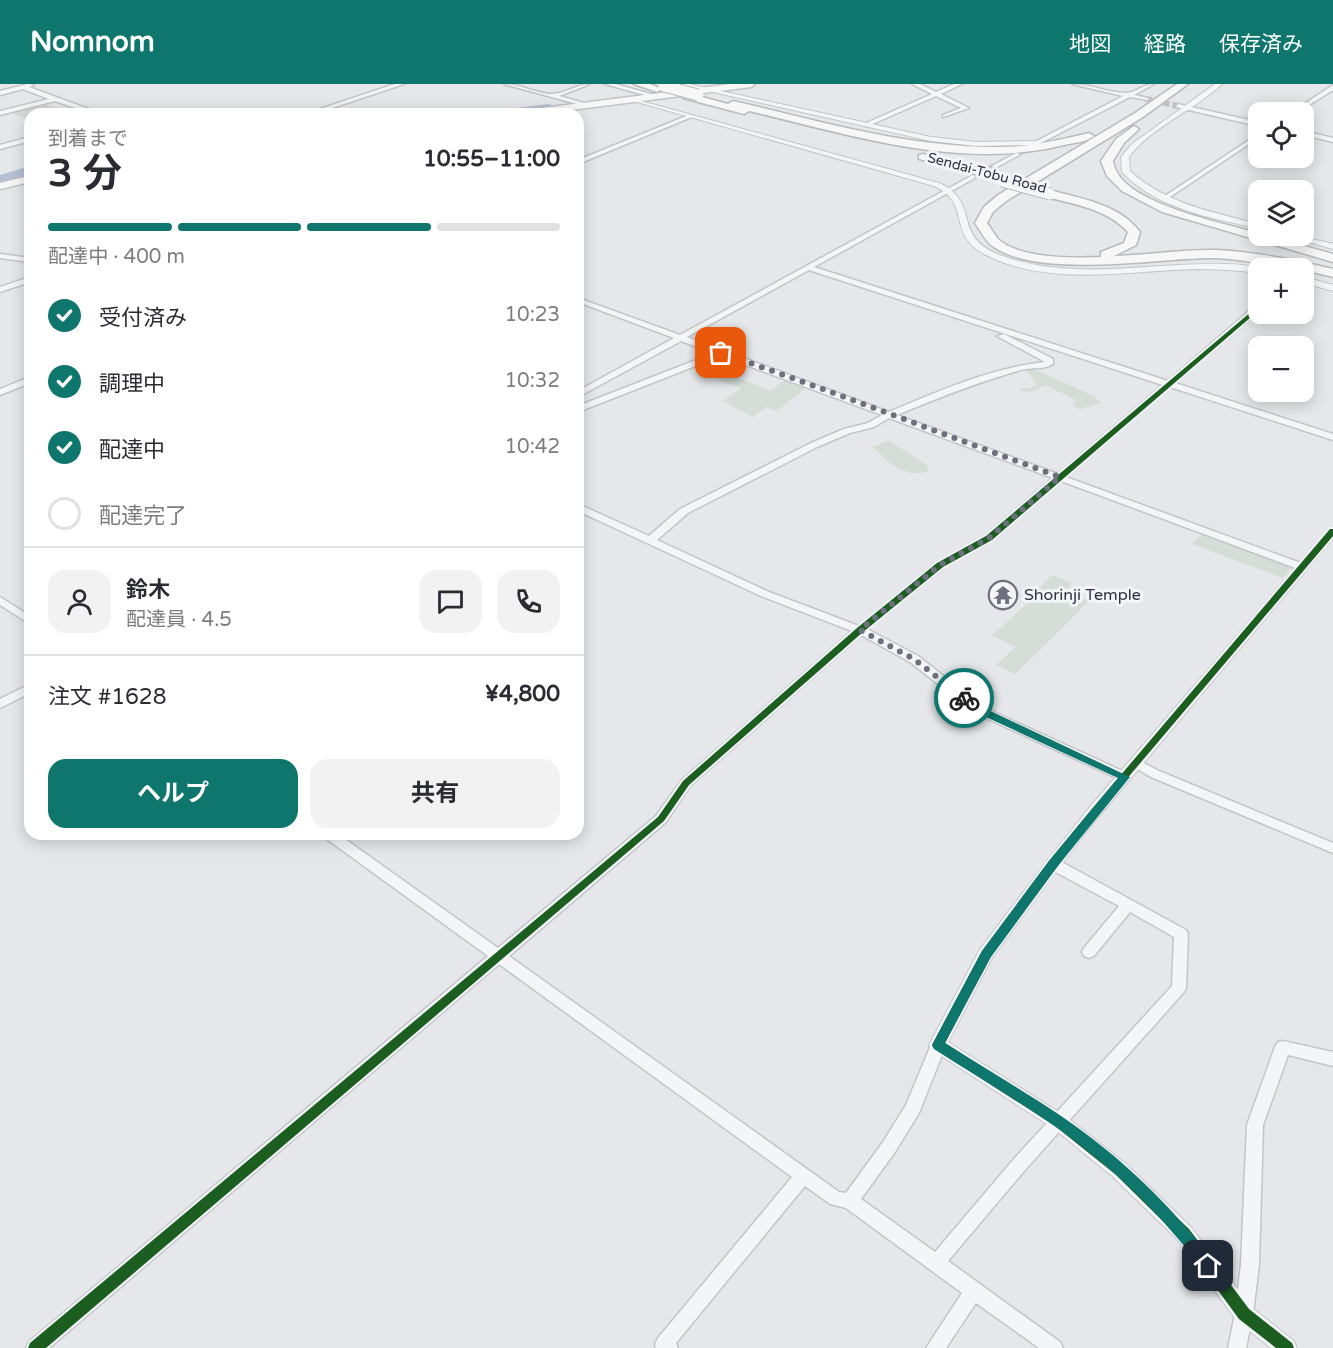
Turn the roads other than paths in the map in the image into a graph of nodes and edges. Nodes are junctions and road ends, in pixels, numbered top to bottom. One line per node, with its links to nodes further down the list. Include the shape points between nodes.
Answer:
1 (33, 84): 17 (street)
2 (386, 84): 16 (street)
3 (401, 84): 16 (street)
4 (507, 84): 23 (street)
5 (587, 84): 23 (street)
6 (608, 84): 19 (street)
7 (639, 84): 19 (highway, Sendai-Tobu Road)
8 (680, 84): 21 (street)
9 (751, 84): 21 (main road)
10 (915, 84): 22 (street)
11 (959, 84): 22 (street)
12 (1075, 84): 24 (street)
13 (1150, 84): 24 (street)
14 (1219, 84): 35 (street)
15 (1186, 85): 29 (highway, via 1090,136 1048,147 1006,151 922,145); 31 (highway); 67 (highway, via 994,204 982,217 986,234 1019,253 1061,261 1215,254)
16 (394, 86): 33 (street)
17 (23, 87): 20 (street); 25 (street)
18 (1333, 87): 28 (street)
19 (658, 89): 21 (highway, Sendai-Tobu Road, bridge); 21 (main road); 26 (main road)
20 (0, 93)
21 (697, 94): 29 (highway, Sendai-Tobu Road); 40 (street); 51 (highway, Sendai-Tobu Road, via 917,158)
22 (934, 95): 38 (street, via 966,108); 40 (street)
23 (554, 96): 30 (street)
24 (1129, 96): 27 (street); 45 (street)
25 (55, 99): 32 (street); 36 (street)
26 (632, 99): 30 (main road); 37 (street)
27 (1146, 99)
28 (1310, 102)
29 (733, 104): 51 (highway, Sendai-Tobu Road)
30 (588, 105): 34 (main road)
31 (1173, 105): 35 (street); 55 (highway, via 1004,205 992,220 994,229 1004,239 1026,250 1051,255 1097,256 1116,253 1130,245 1134,232 1120,218); 63 (highway, via 1112,150 1108,165 1119,183 1144,200 1172,211)
32 (81, 108)
33 (326, 108)
34 (565, 108)
35 (1188, 108): 39 (street); 56 (street, via 1134,145 1125,157 1126,172)
36 (0, 113)
37 (691, 116): 48 (street); 54 (street, via 919,178)
38 (945, 116)
39 (1248, 122)
40 (866, 125): 45 (street, via 954,142)
41 (1314, 135): 42 (street)
42 (1333, 140)
43 (24, 141): 46 (street)
44 (1248, 143): 56 (street)
45 (1035, 144)
46 (0, 147)
47 (1018, 153): 49 (street)
48 (584, 160)
49 (995, 166)
50 (973, 177): 54 (street)
51 (1007, 178): 55 (highway, bridge)
52 (24, 180): 53 (main road)
53 (0, 186)
54 (949, 191): 65 (street); 66 (street, via 959,203 963,225 974,244 1014,263 1089,272 1202,265)
55 (1054, 191): 57 (highway, Sendai-Tobu Road); 57 (highway, Sendai-Tobu Road)
56 (1165, 198): 58 (street)
57 (1131, 209): 63 (highway, Sendai-Tobu Road); 64 (highway, Sendai-Tobu Road)
58 (1248, 223)
59 (1314, 242): 60 (street)
60 (1333, 247)
61 (0, 256): 62 (street)
62 (24, 259)
63 (1333, 259)
64 (1333, 267)
65 (809, 268): 74 (street); 75 (street)
66 (1248, 269)
67 (1333, 273)
68 (24, 281): 71 (street)
69 (1314, 283): 70 (street)
70 (1333, 288)
71 (0, 290)
72 (584, 302): 75 (street)
73 (1248, 317): 78 (street)
74 (981, 323): 78 (street); 82 (street, via 980,326 1050,361 1049,364 990,377)
75 (679, 338): 76 (street); 79 (street)
76 (721, 353): 81 (street); 82 (street)
77 (24, 382): 80 (street)
78 (1169, 384): 83 (street); 84 (street)
79 (584, 391)
80 (0, 392)
81 (584, 407)
82 (888, 415): 84 (street); 87 (street, via 814,445 684,511)
83 (1333, 436)
84 (1060, 477): 88 (street); 91 (street, via 989,538 940,565)
85 (584, 510): 87 (street)
86 (1333, 531): 88 (street)
87 (650, 541): 91 (street, via 765,594)
88 (1302, 567): 94 (street)
89 (0, 600): 90 (street)
90 (24, 617)
91 (860, 630): 95 (street, via 914,659 978,710); 101 (street, via 686,783 661,819)
92 (24, 691): 93 (street)
93 (0, 704)
94 (1136, 763): 95 (street); 97 (street)
95 (1125, 777): 98 (street)
96 (337, 840): 101 (street)
97 (1333, 848)
98 (1053, 864): 99 (street); 102 (street, via 987,954)
99 (1128, 905): 100 (street); 104 (street, via 1181,934 1179,988)
100 (1089, 952)
101 (500, 955): 105 (street); 110 (street)
102 (938, 1045): 104 (street); 106 (street, via 913,1108)
103 (1333, 1059): 109 (street, via 1283,1047 1255,1125 1250,1264)
104 (1059, 1122): 107 (street); 109 (street, via 1119,1170 1184,1233)
105 (803, 1176): 106 (street, via 836,1199); 111 (street, via 664,1344)
106 (849, 1201): 107 (street)
107 (936, 1263): 108 (street)
108 (974, 1291): 112 (street); 113 (street)
109 (1244, 1314): 114 (street); 115 (street)
110 (35, 1348)
111 (669, 1348)
112 (935, 1348)
113 (1054, 1348)
114 (1237, 1348)
115 (1287, 1348)

